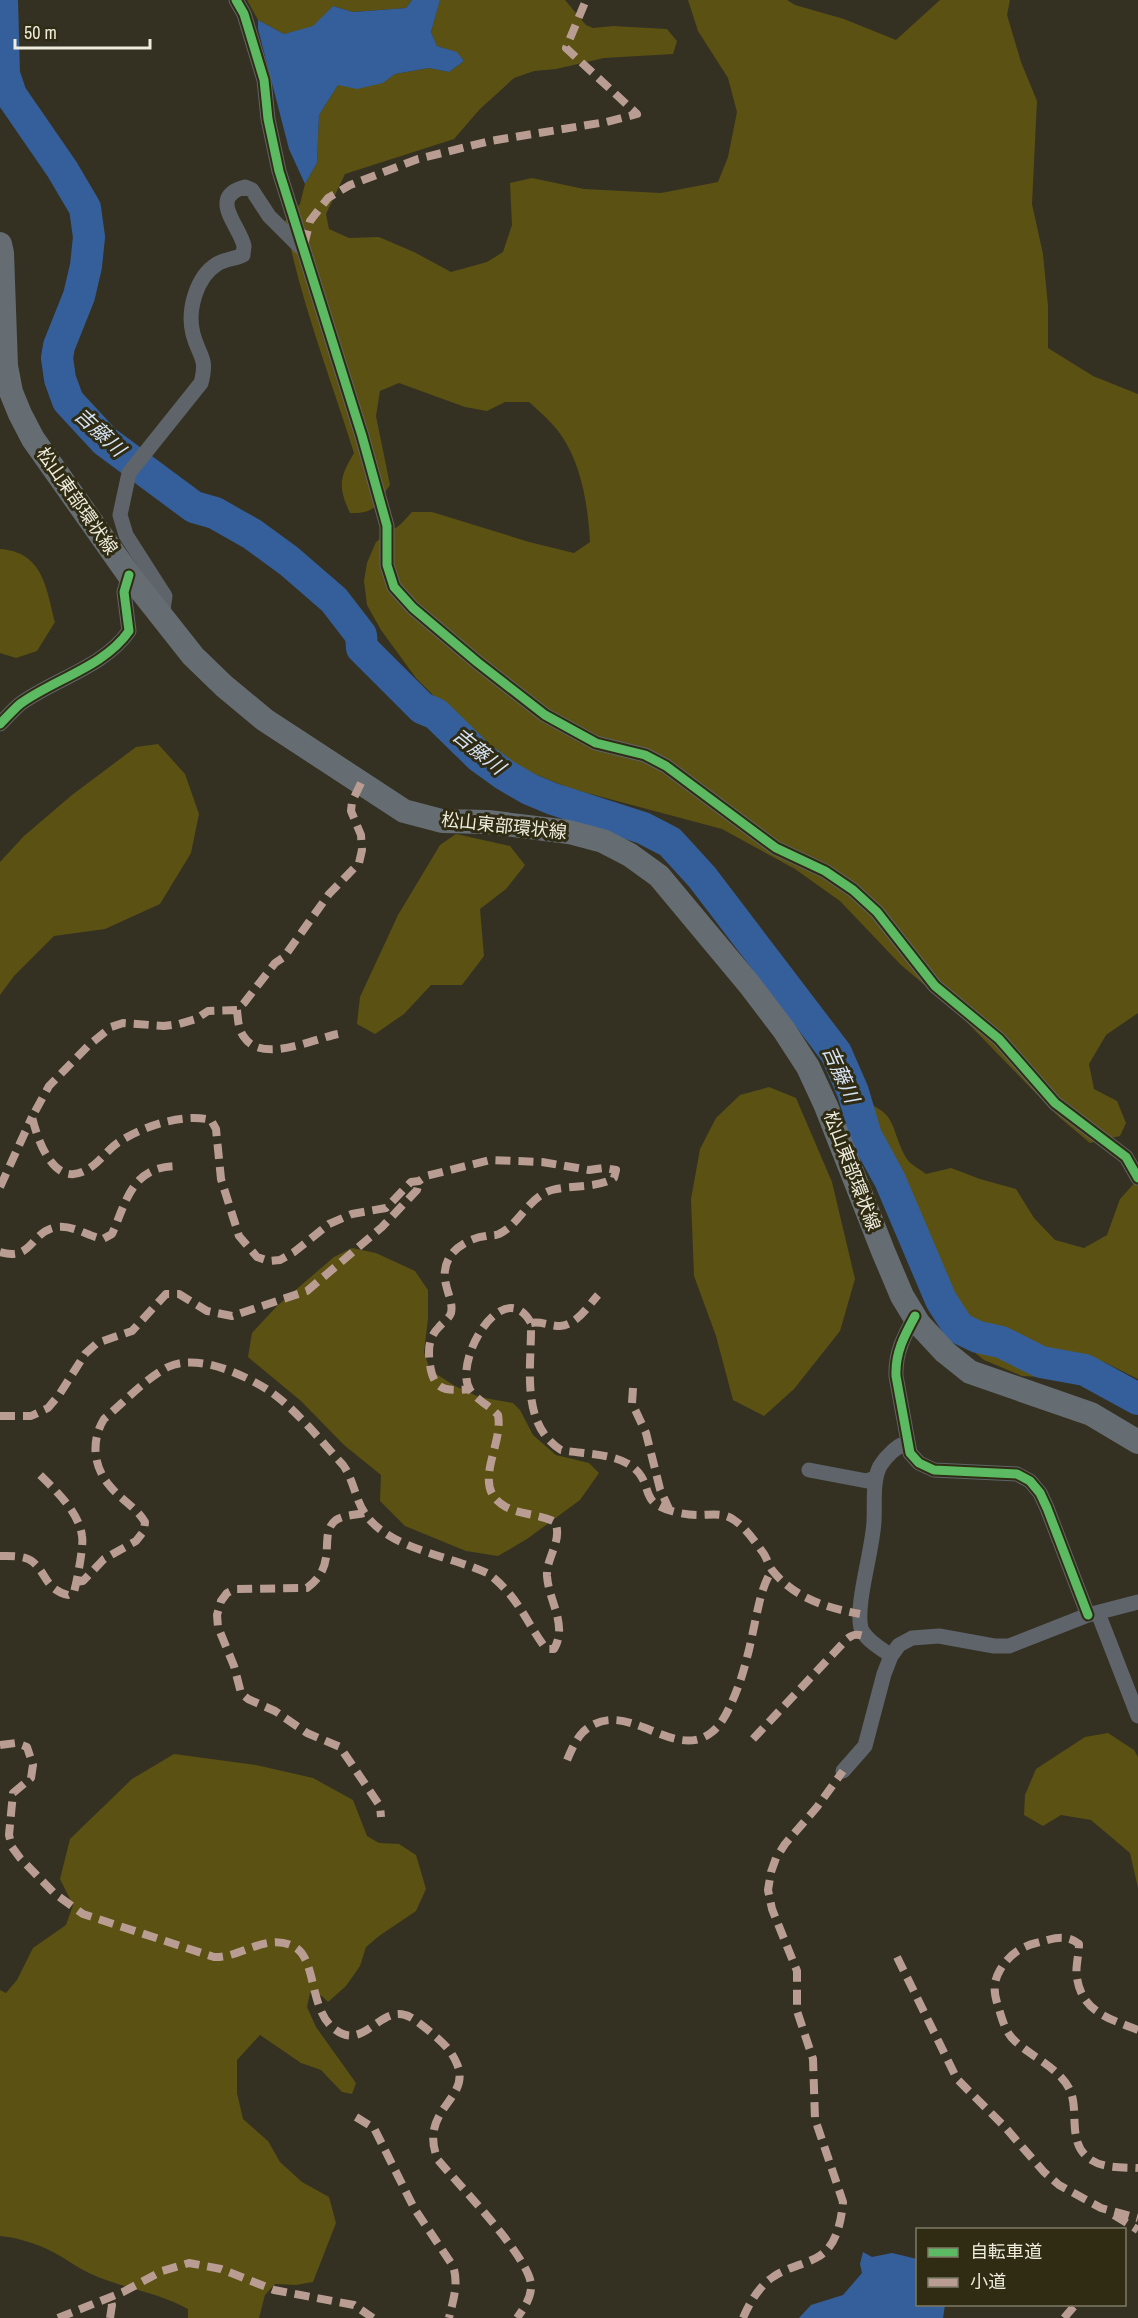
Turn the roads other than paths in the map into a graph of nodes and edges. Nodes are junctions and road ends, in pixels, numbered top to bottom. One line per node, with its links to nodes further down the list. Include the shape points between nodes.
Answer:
1 (236, 0): 3 (street, via 264,80 279,171)
2 (0, 244): 4 (main road, 松山東部環状線, via 6,366 11,392 33,439)
3 (303, 249): 5 (street, via 269,216 252,190 237,189 229,197 226,205 244,246 243,255 214,265 196,289 192,333 206,366 201,383 129,473 120,514 126,535 165,596); 7 (street, via 387,526 387,565 394,587 413,608 545,715 596,743 645,755 666,766 776,848 825,871 853,890 877,912 935,986 999,1039 1055,1103 1126,1157)
4 (129, 574): 5 (main road, 松山東部環状線); 6 (street, via 124,591 129,631 122,641 19,705)
5 (162, 617): 8 (main road, 松山東部環状線, via 193,656 265,720 404,811 442,821 569,832 630,855 659,876 749,984 808,1067 902,1296)
6 (0, 724)
7 (1138, 1178)
8 (915, 1316): 9 (street, via 902,1339 895,1364); 10 (main road, 松山東部環状線, via 945,1352 970,1372 1091,1414)
9 (908, 1442): 12 (street, via 893,1451); 14 (street, via 909,1454 934,1470 1017,1474 1030,1481 1040,1493)
10 (1138, 1442)
11 (809, 1470): 12 (street, via 867,1481)
12 (876, 1477): 15 (street, via 874,1525 860,1623 866,1637)
13 (1138, 1602): 14 (street)
14 (1093, 1614): 15 (street, via 1009,1646 939,1636 912,1638 899,1645); 16 (street)
15 (891, 1656): 17 (street, via 865,1746)
16 (1138, 1716)
17 (843, 1771)

